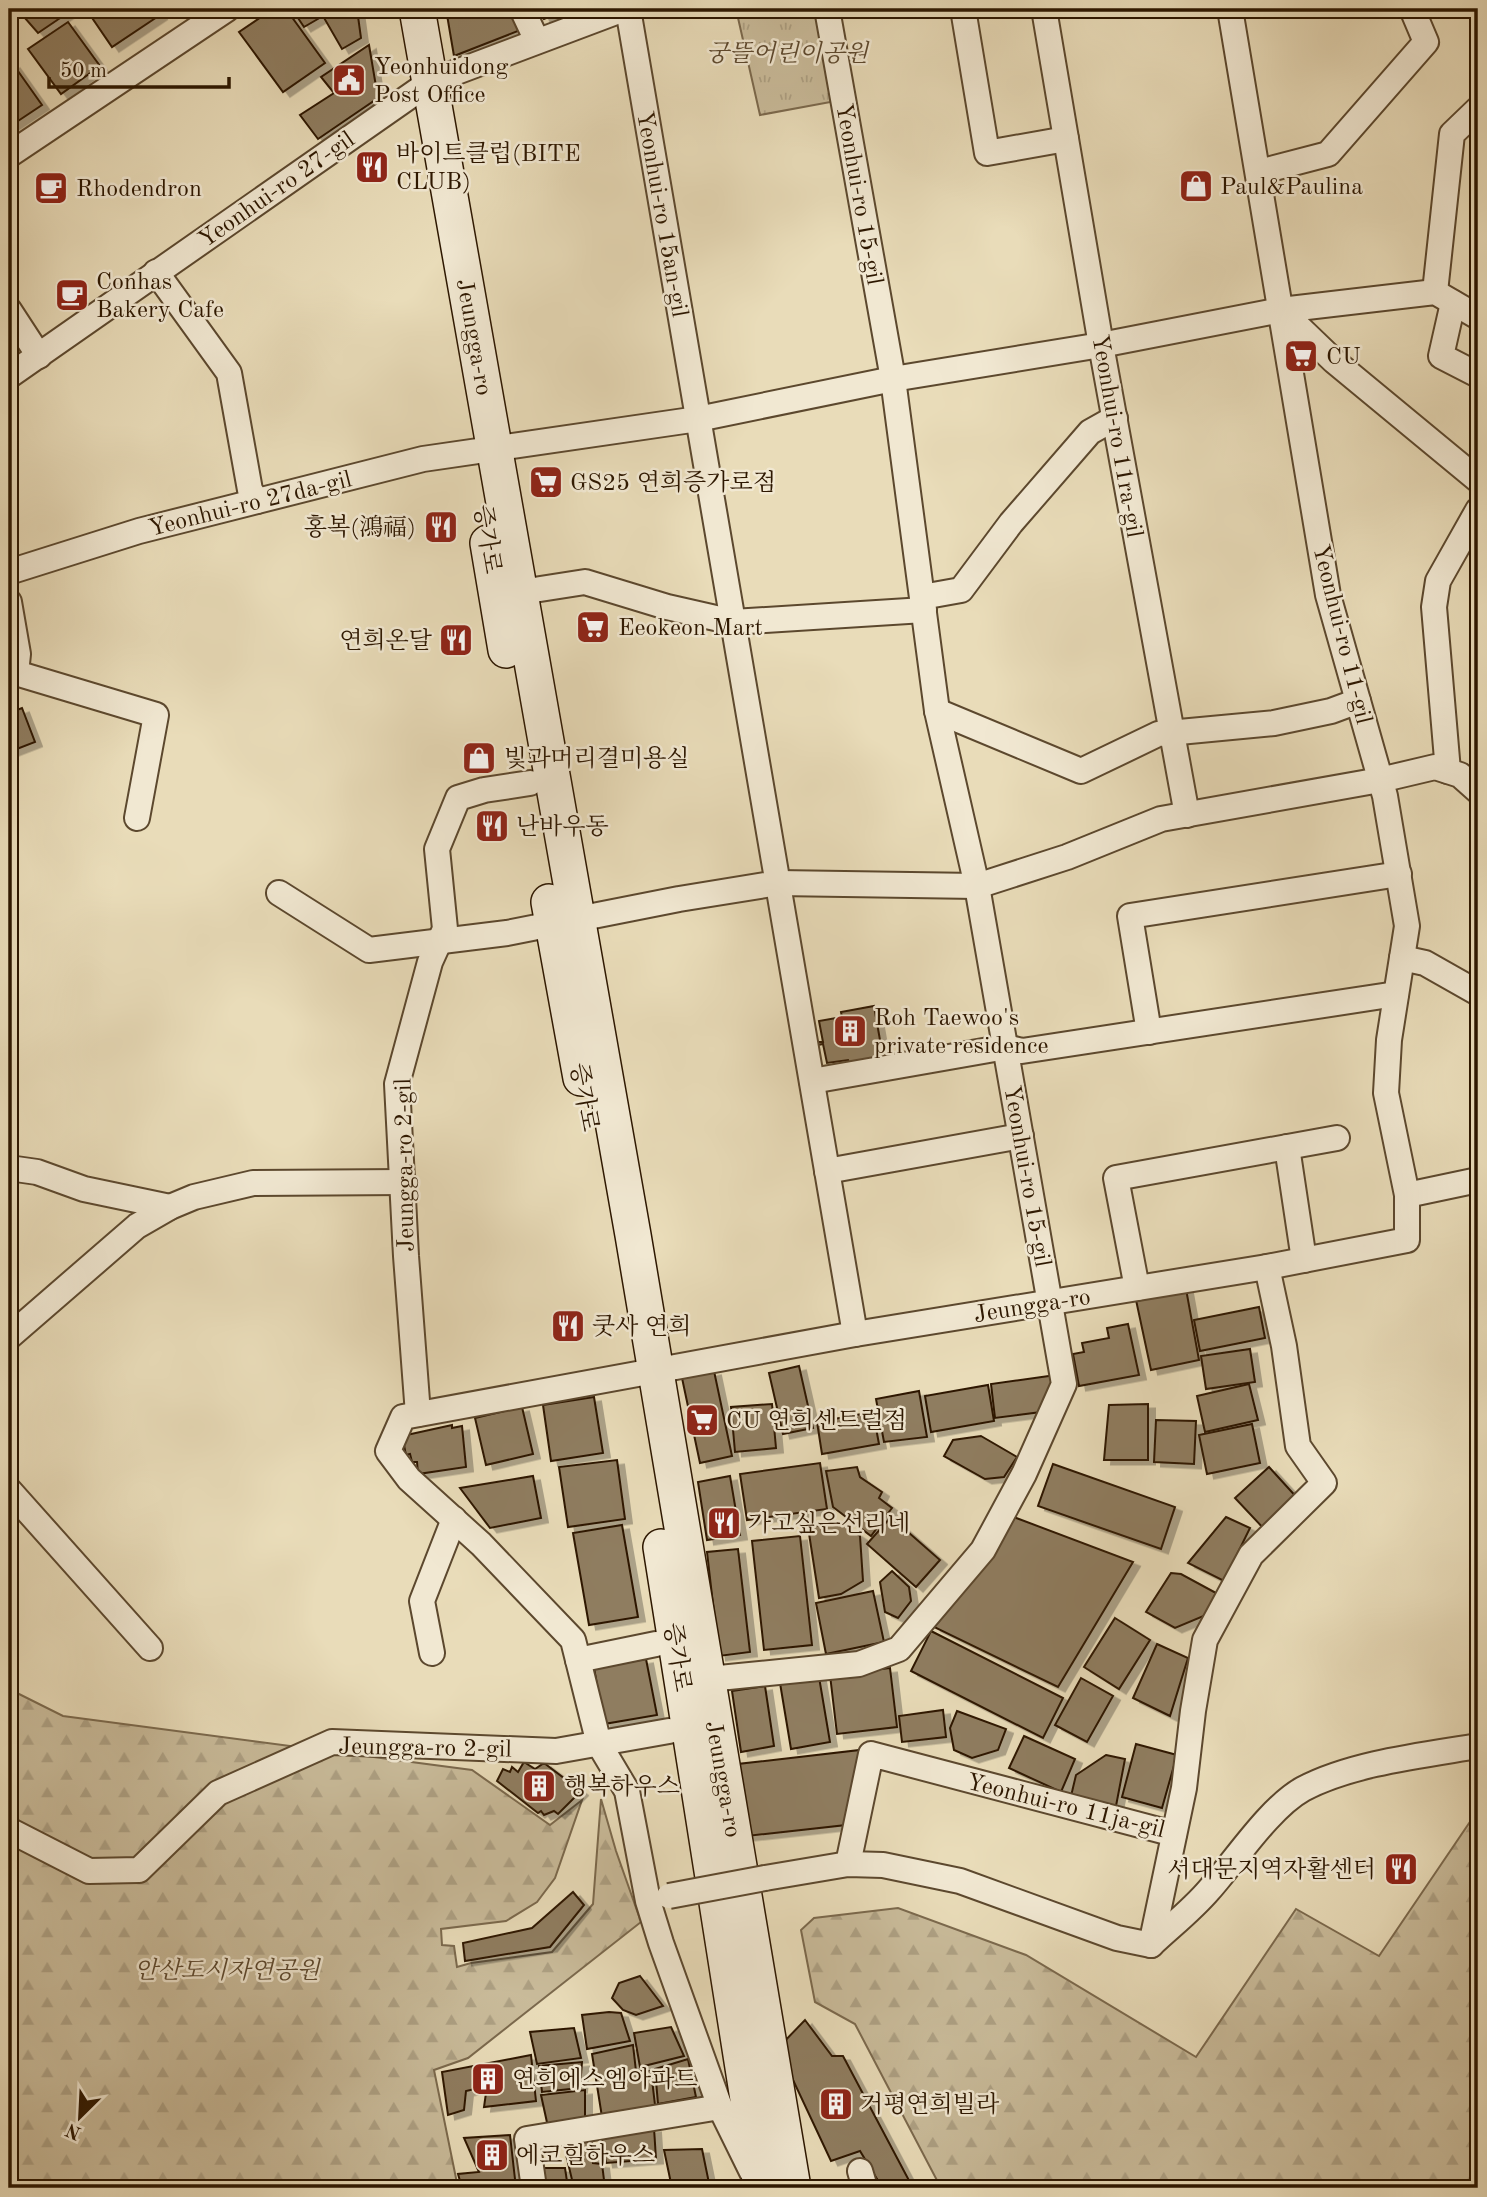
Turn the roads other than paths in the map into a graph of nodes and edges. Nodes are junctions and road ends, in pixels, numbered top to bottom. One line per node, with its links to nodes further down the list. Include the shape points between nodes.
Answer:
1 (227, 9): 15 (street)
2 (394, 9): 12 (main road)
3 (417, 9): 12 (main road, Jeungga-ro)
4 (522, 9): 11 (street)
5 (626, 9): 11 (street); 28 (street, Yeonhui-ro 15an-gil)
6 (827, 9): 26 (street, Yeonhui-ro 15-gil)
7 (963, 9): 14 (street, via 987,153)
8 (1044, 9): 14 (street, Yeonhui-ro 11ra-gil)
9 (1230, 9): 16 (street, Yeonhui-ro 11-gil)
10 (1412, 9): 16 (street, via 1426,42 1328,154)
11 (537, 41): 12 (street)
12 (419, 90): 17 (street, Yeonhui-ro 27-gil); 29 (main road, Jeungga-ro)
13 (1478, 108): 18 (street, via 1452,134)
14 (1066, 139): 22 (street, Yeonhui-ro 11ra-gil)
15 (9, 155)
16 (1259, 172): 20 (street, Yeonhui-ro 11-gil)
17 (156, 272): 23 (street, Yeonhui-ro 27-gil); 31 (street, via 229,373 250,490)
18 (1444, 297): 20 (street); 21 (street); 24 (street, via 1441,356)
19 (9, 310): 23 (street)
20 (1280, 310): 22 (street); 30 (street, via 1334,361); 39 (street, Yeonhui-ro 11-gil, via 1328,595)
21 (1478, 317)
22 (1101, 345): 26 (street); 27 (street, Yeonhui-ro 11ra-gil)
23 (39, 356): 25 (street, Yeonhui-ro 27-gil)
24 (1478, 375)
25 (9, 376)
26 (893, 379): 28 (street); 36 (street, Yeonhui-ro 15-gil)
27 (1115, 418): 36 (street, via 1090,432 961,590); 41 (street, Yeonhui-ro 11ra-gil)
28 (698, 419): 29 (street); 37 (street, Yeonhui-ro 15an-gil)
29 (484, 450): 31 (street, Yeonhui-ro 27da-gil, via 423,459); 34 (main road, Jeungga-ro); 44 (main road, 증가로)
30 (1478, 480)
31 (257, 501): 33 (street, Yeonhui-ro 27da-gil, via 139,531)
32 (1478, 510): 42 (street, via 1438,581 1434,607)
33 (9, 572)
34 (522, 593): 37 (street, via 585,582); 52 (main road, Jeungga-ro)
35 (9, 602): 38 (street, via 18,654)
36 (923, 604): 37 (street); 40 (street, Yeonhui-ro 15-gil)
37 (733, 622): 49 (street, Yeonhui-ro 15an-gil)
38 (13, 675): 47 (street, via 156,715)
39 (1358, 701): 41 (street, via 1274,723); 43 (street, Yeonhui-ro 11-gil)
40 (937, 711): 41 (street, via 1081,771 1158,734); 50 (street, Yeonhui-ro 15-gil)
41 (1172, 734): 46 (street, Yeonhui-ro 11ra-gil)
42 (1448, 771): 43 (street, via 1435,767); 45 (street)
43 (1380, 780): 46 (street); 48 (street, Yeonhui-ro 11-gil)
44 (530, 783): 52 (main road, 증가로); 53 (street, via 458,797 438,849 444,929)
45 (1478, 790)
46 (1187, 814): 50 (street)
47 (137, 818)
48 (1398, 874): 54 (street, Yeonhui-ro 11-gil, via 1407,926); 57 (street, via 1130,916)
49 (778, 883): 50 (street); 52 (street); 59 (street, Yeonhui-ro 15an-gil)
50 (977, 886): 58 (street, Yeonhui-ro 15-gil)
51 (279, 892): 53 (street, via 369,950)
52 (564, 921): 53 (street); 76 (main road, Jeungga-ro)
53 (440, 942): 66 (street, Jeungga-ro 2-gil, via 430,962 397,1084)
54 (1402, 958): 55 (street, via 1425,962); 56 (street, Yeonhui-ro 11-gil)
55 (1478, 993)
56 (1396, 994): 57 (street, Yeonhui-ro 15-gil); 67 (street, Yeonhui-ro 11-gil, via 1386,1093)
57 (1149, 1031): 58 (street, Yeonhui-ro 15-gil, via 1022,1051)
58 (1006, 1047): 59 (street); 60 (street, Yeonhui-ro 15-gil)
59 (812, 1081): 64 (street, Yeonhui-ro 15an-gil)
60 (1021, 1136): 64 (street); 73 (street, Yeonhui-ro 15-gil)
61 (1337, 1138): 62 (street)
62 (1287, 1147): 70 (street); 72 (street, via 1116,1178)
63 (9, 1168): 68 (street)
64 (827, 1171): 74 (street, Yeonhui-ro 15an-gil)
65 (1478, 1180): 67 (street)
66 (404, 1182): 68 (street, via 253,1183); 77 (street, Jeungga-ro 2-gil)
67 (1407, 1195): 69 (street, Yeonhui-ro 11-gil)
68 (170, 1207): 75 (street, via 137,1226)
69 (1407, 1240): 70 (street, Jeungga-ro)
70 (1304, 1260): 71 (street, Jeungga-ro)
71 (1267, 1267): 72 (street, Jeungga-ro); 89 (street, Yeonhui-ro 11ja-gil, via 1298,1446 1324,1483 1251,1555 1205,1640)
72 (1137, 1288): 73 (street, Jeungga-ro)
73 (1051, 1302): 74 (street, Jeungga-ro); 84 (street, Yeonhui-ro 15-gil, via 1064,1384 1024,1474 983,1550 899,1649 859,1664)
74 (855, 1334): 76 (street, Jeungga-ro)
75 (9, 1337)
76 (645, 1372): 77 (street, Jeungga-ro); 84 (main road, Jeungga-ro); 95 (main road, 증가로)
77 (418, 1414): 79 (street, via 403,1417 388,1451 409,1479)
78 (9, 1490): 81 (street)
79 (454, 1519): 82 (street, via 422,1601); 83 (street, via 573,1640)
80 (656, 1644): 83 (street)
81 (150, 1648)
82 (432, 1653)
83 (578, 1660): 86 (street)
84 (709, 1679): 96 (main road, Jeungga-ro)
85 (669, 1731): 86 (street, Jeungga-ro 2-gil)
86 (599, 1744): 88 (street, Jeungga-ro 2-gil, via 556,1751 332,1742 219,1793 139,1870 89,1871); 91 (street, via 626,1791)
87 (1478, 1746): 92 (street, via 1410,1757 1331,1777 1301,1790 1276,1811 1207,1893)
88 (9, 1830)
89 (1174, 1834): 90 (street, Yeonhui-ro 11ja-gil, via 871,1754); 92 (street)
90 (848, 1864): 91 (street, bridge); 92 (street, via 883,1865 960,1881 1117,1938)
91 (659, 1898): 93 (street)
92 (1151, 1945)
93 (720, 2107): 94 (street, via 527,2139); 95 (street)
94 (534, 2188)
95 (761, 2188)
96 (793, 2188)

